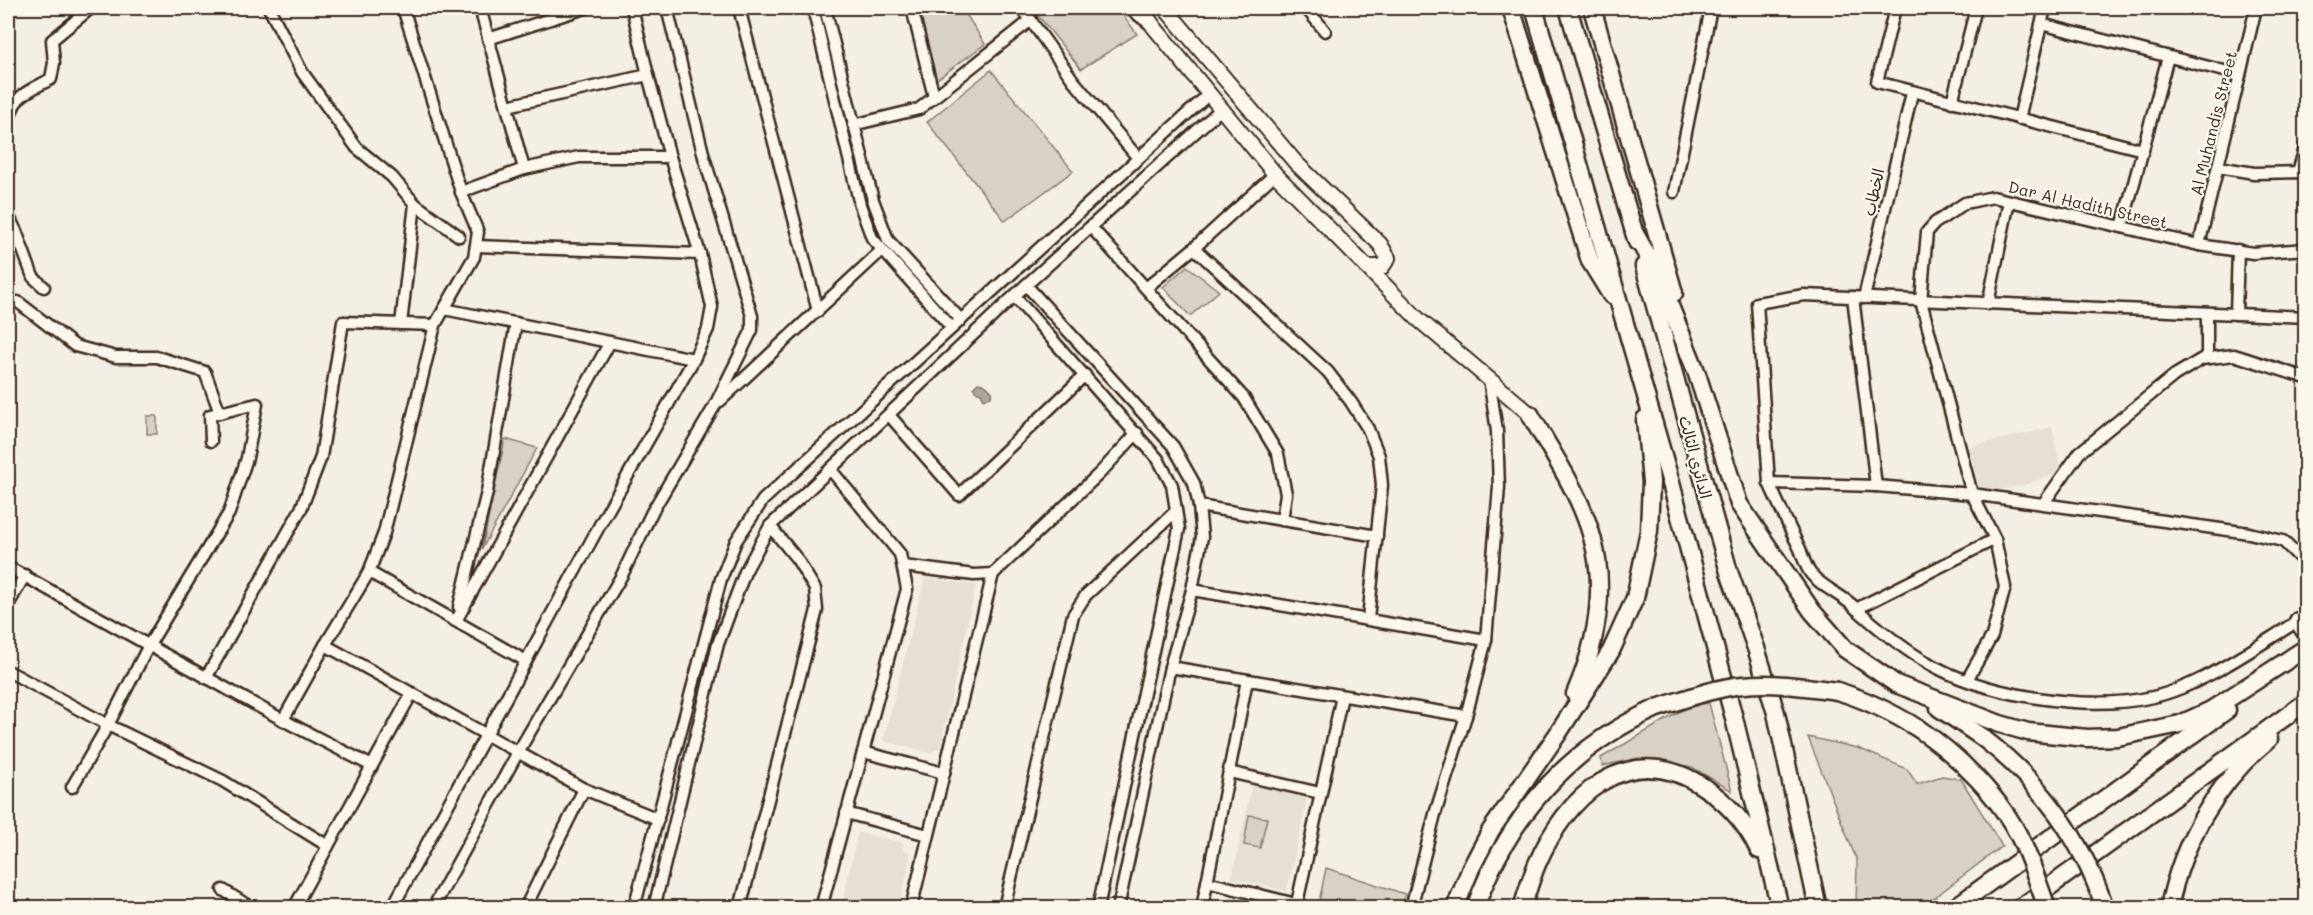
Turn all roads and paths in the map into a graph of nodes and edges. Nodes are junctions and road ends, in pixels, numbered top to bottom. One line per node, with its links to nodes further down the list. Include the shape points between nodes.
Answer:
1 (91, 8): 44 (street, via 52,40 51,79 20,96 10,113)
2 (270, 8): 56 (street, via 302,72 357,148 392,177)
3 (403, 8): 53 (street)
4 (480, 8): 32 (street)
5 (585, 8): 32 (street)
6 (632, 8): 34 (street)
7 (667, 8): 98 (street, via 704,157 752,316 752,330)
8 (739, 8): 80 (street)
9 (813, 8): 66 (street, via 860,205 872,238)
10 (825, 8): 43 (street)
11 (913, 8): 38 (street)
12 (1022, 8): 27 (street)
13 (1129, 8): 30 (street)
14 (1141, 8): 30 (main road)
15 (1165, 8): 29 (main road)
16 (1174, 8): 29 (street)
17 (1306, 8): 31 (street)
18 (1510, 8): 82 (highway, via 1590,261)
19 (1534, 8): 82 (highway, الدائري الثالث)
20 (1568, 8): 60 (highway, الدائري الثالث)
21 (1712, 8): 54 (street)
22 (1895, 8): 36 (street, via 1877,82)
23 (1976, 8): 39 (street)
24 (2045, 8): 28 (street)
25 (2256, 8): 35 (street, Al Muhandis Street)
26 (1595, 10): 93 (highway)
27 (1030, 20): 38 (street); 48 (street, via 1073,80)
28 (2041, 24): 33 (street); 42 (street)
29 (1180, 25): 69 (main road, via 1296,163 1380,244 1388,258 1382,267)
30 (1154, 27): 37 (main road)
31 (1325, 31)
32 (488, 39): 40 (street)
33 (2168, 57): 35 (street); 46 (street)
34 (648, 75): 40 (street); 47 (street)
35 (2240, 75): 49 (street, Al Muhandis Street)
36 (1912, 93): 39 (street); 75 (street, الخطاب)
37 (1209, 94): 41 (main road); 48 (street)
38 (934, 97): 43 (street, via 919,109)
39 (1952, 102): 42 (street)
40 (507, 106): 50 (street)
41 (1221, 109): 52 (main road); 58 (street)
42 (2019, 119): 46 (street)
43 (853, 125): 85 (street, via 888,240)
44 (8, 127)
45 (2306, 145): 51 (street)
46 (2143, 150): 59 (street)
47 (670, 157): 50 (street, via 579,157); 68 (street)
48 (1138, 158): 85 (street)
49 (2217, 167): 51 (street, via 2254,173); 62 (street, Al Muhandis Street)
50 (524, 170): 53 (street)
51 (2302, 172)
52 (1275, 174): 64 (street); 69 (main road)
53 (461, 192): 63 (street, via 478,232)
54 (1674, 192)
55 (2009, 201): 59 (street, Dar Al Hadith Street); 76 (street, Dar Al Hadith Street, via 1993,197 1965,203 1927,232); 78 (street)
56 (415, 204): 61 (street); 87 (street)
57 (8, 215): 71 (street, via 33,277)
58 (1091, 227): 70 (street); 72 (street)
59 (2122, 227): 62 (street, Dar Al Hadith Street)
60 (1634, 232): 93 (highway, via 1656,271); 182 (highway, الدائري الثالث, via 1726,561 1776,713)
61 (459, 236)
62 (2199, 245): 67 (street, Dar Al Hadith Street)
63 (476, 246): 68 (street); 79 (street, via 474,257)
64 (1194, 248): 72 (street); 113 (street, via 1328,372 1351,402 1379,456 1382,485)
65 (2306, 249): 67 (street, Dar Al Hadith Street)
66 (882, 250): 80 (street); 89 (street)
67 (2238, 250): 83 (street)
68 (700, 254): 92 (street, via 712,307 708,329)
69 (1367, 267): 96 (main road, via 1418,319)
70 (1026, 285): 73 (street); 109 (street, via 1173,446 1194,483)
71 (44, 287)
72 (1146, 288): 111 (street, via 1244,398 1278,454 1286,494)
73 (1014, 296): 94 (street); 101 (street)
74 (1852, 297): 75 (street); 105 (street, via 1804,295 1757,303); 106 (street)
75 (1864, 298): 76 (street)
76 (1921, 301): 78 (street); 107 (street, Dar Al Hadith Street)
77 (18, 302): 99 (street, via 75,346 116,357 157,357 205,372)
78 (1988, 304): 81 (street)
79 (444, 309): 86 (street); 88 (street)
80 (818, 311): 98 (street)
81 (2206, 313): 83 (street); 91 (street)
82 (1623, 314): 97 (highway, الدائري الثالث)
83 (2236, 314): 84 (street)
84 (2306, 317)
85 (961, 320): 89 (street)
86 (516, 323): 90 (street); 125 (street, via 487,492)
87 (401, 324): 88 (street); 134 (street, via 343,322 321,457 302,509)
88 (435, 325): 118 (street, via 384,533)
89 (951, 327): 156 (street, via 763,500 736,541 721,579)
90 (610, 342): 92 (street); 125 (street)
91 (2206, 358): 95 (street, via 2234,356); 108 (street, via 2175,375 2080,452)
92 (694, 359): 131 (street)
93 (1692, 361): 137 (highway, via 1739,504 1774,559 1845,649)
94 (1085, 375): 101 (street, via 959,495); 102 (street)
95 (2306, 378)
96 (1489, 379): 100 (main road); 127 (street, via 1497,431 1499,487)
97 (1642, 382): 146 (highway, via 1651,482 1649,531 1635,598 1611,651); 161 (highway, الدائري الثالث, via 1734,718)
98 (714, 407): 147 (street)
99 (220, 412): 103 (street, via 210,415); 128 (street, via 257,404 247,458 229,513)
100 (1530, 414): 146 (highway, via 1580,505 1592,537 1597,573 1599,609 1592,647)
101 (890, 415): 104 (street)
102 (1137, 433): 110 (street, via 1172,485); 119 (street)
103 (211, 441)
104 (831, 470): 112 (street); 116 (street, via 900,555)
105 (1769, 483): 106 (street); 123 (street, via 1811,574)
106 (1876, 486): 107 (street)
107 (1972, 494): 108 (street); 114 (street, Dar Al Hadith Street)
108 (2043, 504): 115 (street, via 2249,533 2283,541)
109 (1199, 506): 111 (street); 121 (street, via 1203,537)
110 (1176, 511): 173 (street, via 1086,595 1073,615); 174 (street, via 1179,529)
111 (1282, 520): 113 (street)
112 (770, 526): 169 (street, via 745,572 718,644); 170 (street, via 815,589 817,610)
113 (1377, 536): 124 (street)
114 (1995, 539): 123 (street); 136 (street, Dar Al Hadith Street, via 2005,587 1992,636)
115 (2306, 564)
116 (903, 566): 119 (street); 148 (street, via 907,589)
117 (8, 567): 120 (street)
118 (369, 572): 125 (street); 129 (street)
119 (993, 574): 151 (street)
120 (25, 575): 122 (street); 128 (street)
121 (1192, 590): 124 (street); 132 (street)
122 (8, 605)
123 (1856, 609): 136 (street, via 1883,634 1925,662)
124 (1368, 620): 127 (street)
125 (456, 621): 131 (street)
126 (2303, 623): 136 (street, via 2187,685 2153,697 2106,703 2062,702 2017,695)
127 (1486, 640): 142 (street)
128 (149, 645): 134 (street); 144 (street)
129 (325, 645): 138 (street); 143 (street)
130 (2302, 650): 137 (highway, via 2211,710 2180,724 2118,737 2028,732); 183 (highway, via 2207,726)
131 (526, 661): 145 (street)
132 (1170, 667): 135 (street); 175 (street)
133 (8, 671): 144 (street)
134 (206, 678): 143 (street)
135 (1247, 680): 139 (street); 150 (street)
136 (1967, 680)
137 (1913, 691): 186 (highway, bridge, via 2013,761 2073,835)
138 (412, 693): 145 (street); 149 (street)
139 (1342, 696): 142 (street); 154 (street)
140 (2306, 702): 184 (highway)
141 (2306, 709): 187 (highway, via 2247,759 2212,801 2186,851)
142 (1466, 716): 177 (street)
143 (284, 720): 149 (street)
144 (108, 725): 152 (street); 158 (street, via 223,781)
145 (486, 735): 147 (street); 165 (street)
146 (1557, 735): 178 (highway, via 1491,830)
147 (518, 752): 153 (street); 166 (street)
148 (863, 752): 151 (street); 155 (street)
149 (372, 766): 158 (street)
150 (1229, 772): 154 (street); 159 (street)
151 (944, 773): 157 (street)
152 (72, 787)
153 (584, 789): 156 (street); 167 (street)
154 (1320, 793): 162 (street)
155 (846, 813): 157 (street); 171 (street)
156 (658, 819): 168 (street)
157 (928, 835): 172 (street)
158 (328, 846): 164 (street)
159 (1207, 882): 162 (street); 176 (street)
160 (223, 890): 163 (street)
161 (1776, 890): 180 (highway, via 1751,833 1718,795 1683,774 1661,768 1633,769 1609,777 1583,794 1561,822 1538,863); 181 (highway, الدائري الثالث)
162 (1296, 906)
163 (252, 908)
164 (294, 908)
165 (392, 908)
166 (433, 908)
167 (525, 908)
168 (634, 908)
169 (654, 908)
170 (740, 908)
171 (821, 908)
172 (910, 908)
173 (1004, 908)
174 (1098, 908)
175 (1118, 908)
176 (1202, 908)
177 (1411, 908)
178 (1455, 908)
179 (1475, 908): 185 (highway, bridge, via 1504,842 1519,819 1541,791 1597,741 1632,719 1697,695 1743,685 1782,684 1862,698 1919,729 1959,760 1999,804 2021,840)
180 (1522, 908)
181 (1780, 908)
182 (1818, 908)
183 (1954, 908)
184 (2020, 908)
185 (2047, 908)
186 (2105, 908)
187 (2169, 908)

